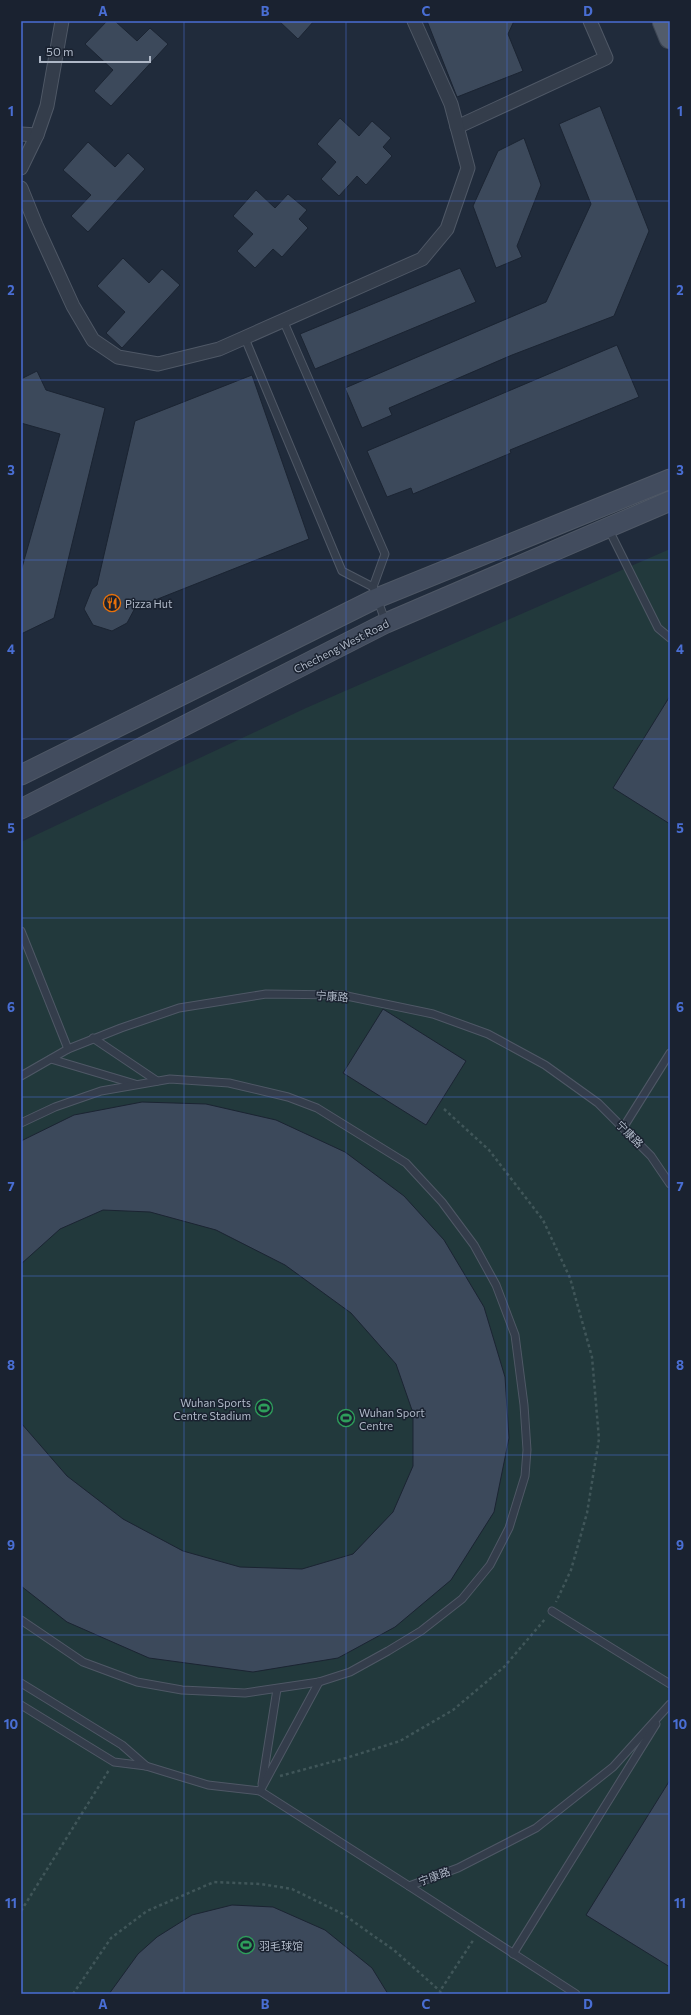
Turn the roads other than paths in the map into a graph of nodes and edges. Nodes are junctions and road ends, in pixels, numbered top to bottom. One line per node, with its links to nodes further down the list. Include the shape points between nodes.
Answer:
1 (62, 21): 8 (street, via 47,106)
2 (414, 21): 6 (street, via 452,104)
3 (590, 21): 6 (street, via 606,58)
4 (663, 21): 5 (main road)
5 (670, 38)
6 (458, 126): 11 (street, via 468,168 447,230 422,259)
7 (21, 134): 8 (street)
8 (37, 135): 9 (street)
9 (21, 168)
10 (21, 188): 12 (street, via 74,306 93,340 118,357 158,364 219,349)
11 (283, 320): 12 (street); 16 (lane, via 385,554)
12 (244, 336): 16 (lane, via 342,571)
13 (670, 479): 16 (main road)
14 (670, 501): 15 (main road, Checheng West Road)
15 (608, 528): 17 (main road, Checheng West Road); 18 (lane, via 658,628)
16 (375, 593): 17 (lane); 19 (main road)
17 (386, 623): 20 (main road, Checheng West Road)
18 (670, 638)
19 (21, 774)
20 (21, 809)
21 (21, 931): 23 (lane)
22 (93, 1038): 23 (lane, 宁康路); 27 (lane); 30 (lane, 宁康路, via 179,1008 266,994 342,994 433,1014 488,1034 546,1064 598,1103)
23 (68, 1049): 25 (lane, 宁康路)
24 (670, 1053): 30 (lane)
25 (51, 1059): 26 (lane, 宁康路); 28 (lane)
26 (21, 1076)
27 (157, 1081): 28 (lane); 34 (lane, via 170,1079 229,1083 288,1097 317,1108 406,1163 442,1202 474,1245 496,1285 515,1335 524,1405 527,1450 525,1476 509,1528 490,1565 462,1599 421,1631 350,1672)
28 (138, 1085): 29 (lane, via 101,1091 55,1107)
29 (21, 1123)
30 (623, 1128): 31 (lane, 宁康路, via 651,1156)
31 (670, 1184)
32 (552, 1611): 36 (lane)
33 (21, 1620): 37 (lane, via 84,1662 137,1682 182,1690 245,1693)
34 (319, 1682): 37 (lane); 41 (lane)
35 (21, 1683): 40 (lane, via 122,1745)
36 (670, 1684)
37 (277, 1690): 41 (lane)
38 (21, 1705): 40 (lane, via 114,1762)
39 (668, 1706): 42 (lane, 宁康路, via 613,1767 536,1828 458,1868); 43 (lane)
40 (146, 1766): 41 (lane, 宁康路, via 208,1785)
41 (260, 1791): 42 (lane, 宁康路)
42 (409, 1886): 43 (lane)
43 (513, 1954): 44 (lane)
44 (576, 1994)

